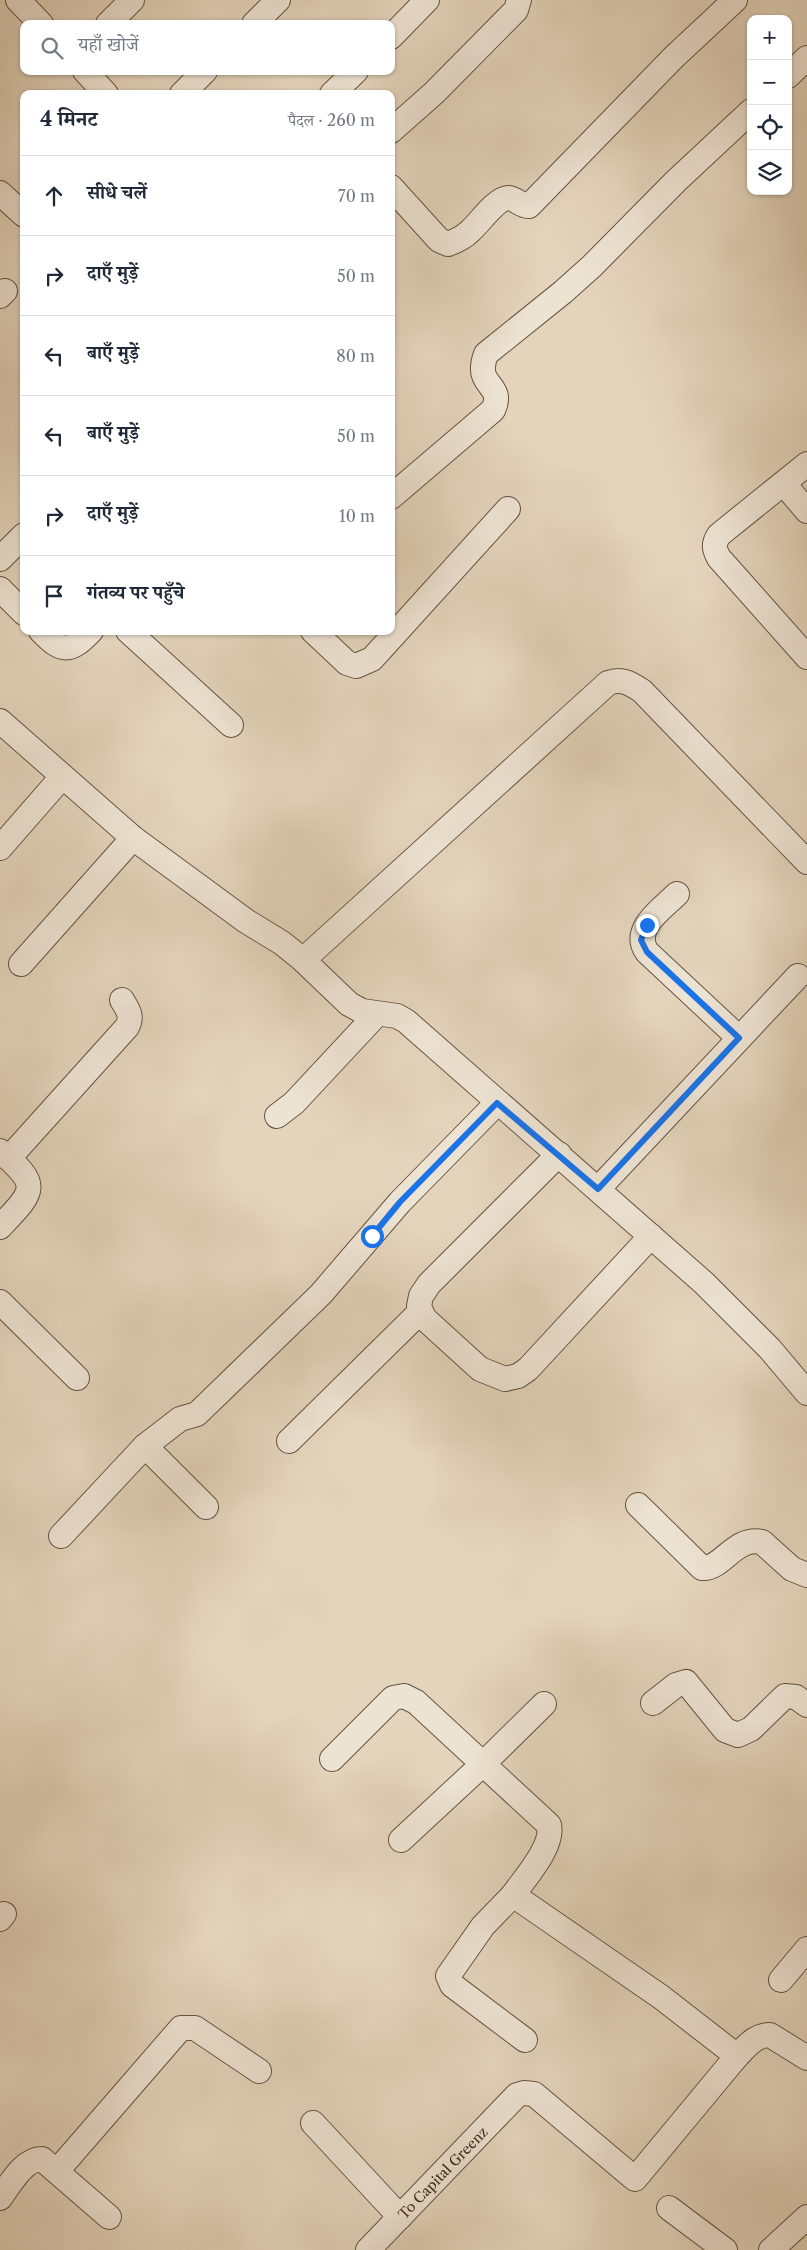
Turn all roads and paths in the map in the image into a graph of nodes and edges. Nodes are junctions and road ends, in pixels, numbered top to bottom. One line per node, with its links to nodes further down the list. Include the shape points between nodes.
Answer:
1 (18, 0): 7 (street)
2 (132, 0): 8 (street)
3 (278, 0): 9 (street)
4 (427, 0): 10 (street)
5 (519, 0): 20 (street, via 516,10)
6 (735, 0): 21 (street, via 674,57 529,206 506,198 468,233 448,244 439,240)
7 (37, 20)
8 (112, 20)
9 (258, 20)
10 (395, 32)
11 (807, 58): 12 (street)
12 (792, 72)
13 (89, 75): 16 (street)
14 (201, 75): 17 (street)
15 (352, 75): 18 (street)
16 (102, 90)
17 (186, 90)
18 (336, 90)
19 (747, 115): 26 (street, via 578,279 486,354 482,375 496,392 497,402 493,410)
20 (395, 127)
21 (395, 191)
22 (0, 193): 23 (street)
23 (20, 211)
24 (807, 464): 25 (street)
25 (784, 484): 28 (street); 39 (street, via 719,536 714,550)
26 (395, 494)
27 (508, 509): 33 (street)
28 (807, 511)
29 (20, 539): 30 (street)
30 (0, 559)
31 (0, 589): 32 (street)
32 (20, 609)
33 (395, 634)
34 (45, 635): 35 (street, via 54,645 64,649 77,644)
35 (87, 635)
36 (132, 635): 41 (street)
37 (317, 635): 38 (street, via 347,663 356,666 372,659)
38 (394, 635)
39 (807, 657)
40 (0, 721): 42 (street)
41 (231, 725)
42 (62, 777): 43 (street); 44 (street)
43 (132, 838): 47 (street); 48 (street)
44 (0, 848)
45 (807, 862): 47 (street, via 642,691 618,680 608,683)
46 (677, 894): 52 (street, via 642,932 642,944)
47 (303, 960): 51 (street, via 350,1004)
48 (21, 964)
49 (798, 976): 52 (street)
50 (122, 1000): 55 (street, via 130,1012 127,1027)
51 (377, 1014): 53 (street, via 397,1016 406,1021); 54 (street, via 294,1103)
52 (739, 1038): 57 (street)
53 (497, 1103): 56 (street); 65 (street, via 400,1202 321,1294 274,1340 197,1414 180,1419)
54 (277, 1116)
55 (4, 1154): 58 (street, via 23,1172 29,1185 24,1202)
56 (559, 1154): 57 (street); 61 (street, via 429,1284 421,1296)
57 (598, 1189): 59 (street)
58 (0, 1227)
59 (651, 1236): 61 (street, via 518,1376 505,1379 480,1369); 63 (street, via 704,1282 770,1349)
60 (0, 1302): 62 (street)
61 (420, 1312): 64 (street)
62 (78, 1378)
63 (807, 1393)
64 (289, 1441)
65 (145, 1446): 67 (street); 68 (street)
66 (638, 1505): 69 (street, via 702,1568 711,1567 744,1542 756,1541)
67 (206, 1507)
68 (61, 1536)
69 (807, 1575)
70 (653, 1703): 72 (street, via 676,1685 686,1682 725,1730 738,1735 751,1729 785,1696 796,1697)
71 (544, 1704): 74 (street)
72 (807, 1705)
73 (332, 1759): 74 (street, via 393,1698 404,1696 416,1702)
74 (484, 1764): 75 (street); 76 (street, via 545,1820 550,1832 547,1845)
75 (401, 1840)
76 (513, 1894): 79 (street, via 483,1926 448,1976 452,1985); 80 (street, via 661,1997)
77 (807, 1949): 78 (street)
78 (781, 1980)
79 (524, 2040)
80 (737, 2056): 81 (street, via 756,2038 764,2035); 88 (street, To Capital Greenz, via 635,2179 534,2094 524,2092)
81 (807, 2058)
82 (259, 2071): 84 (street, via 195,2028 181,2028)
83 (313, 2123): 88 (street)
84 (57, 2171): 85 (street, via 42,2159 32,2161); 87 (street)
85 (0, 2198)
86 (669, 2208): 91 (street)
87 (109, 2217)
88 (400, 2217): 90 (street, To Capital Greenz)
89 (807, 2217): 92 (street)
90 (368, 2250)
91 (725, 2250)
92 (772, 2250)

